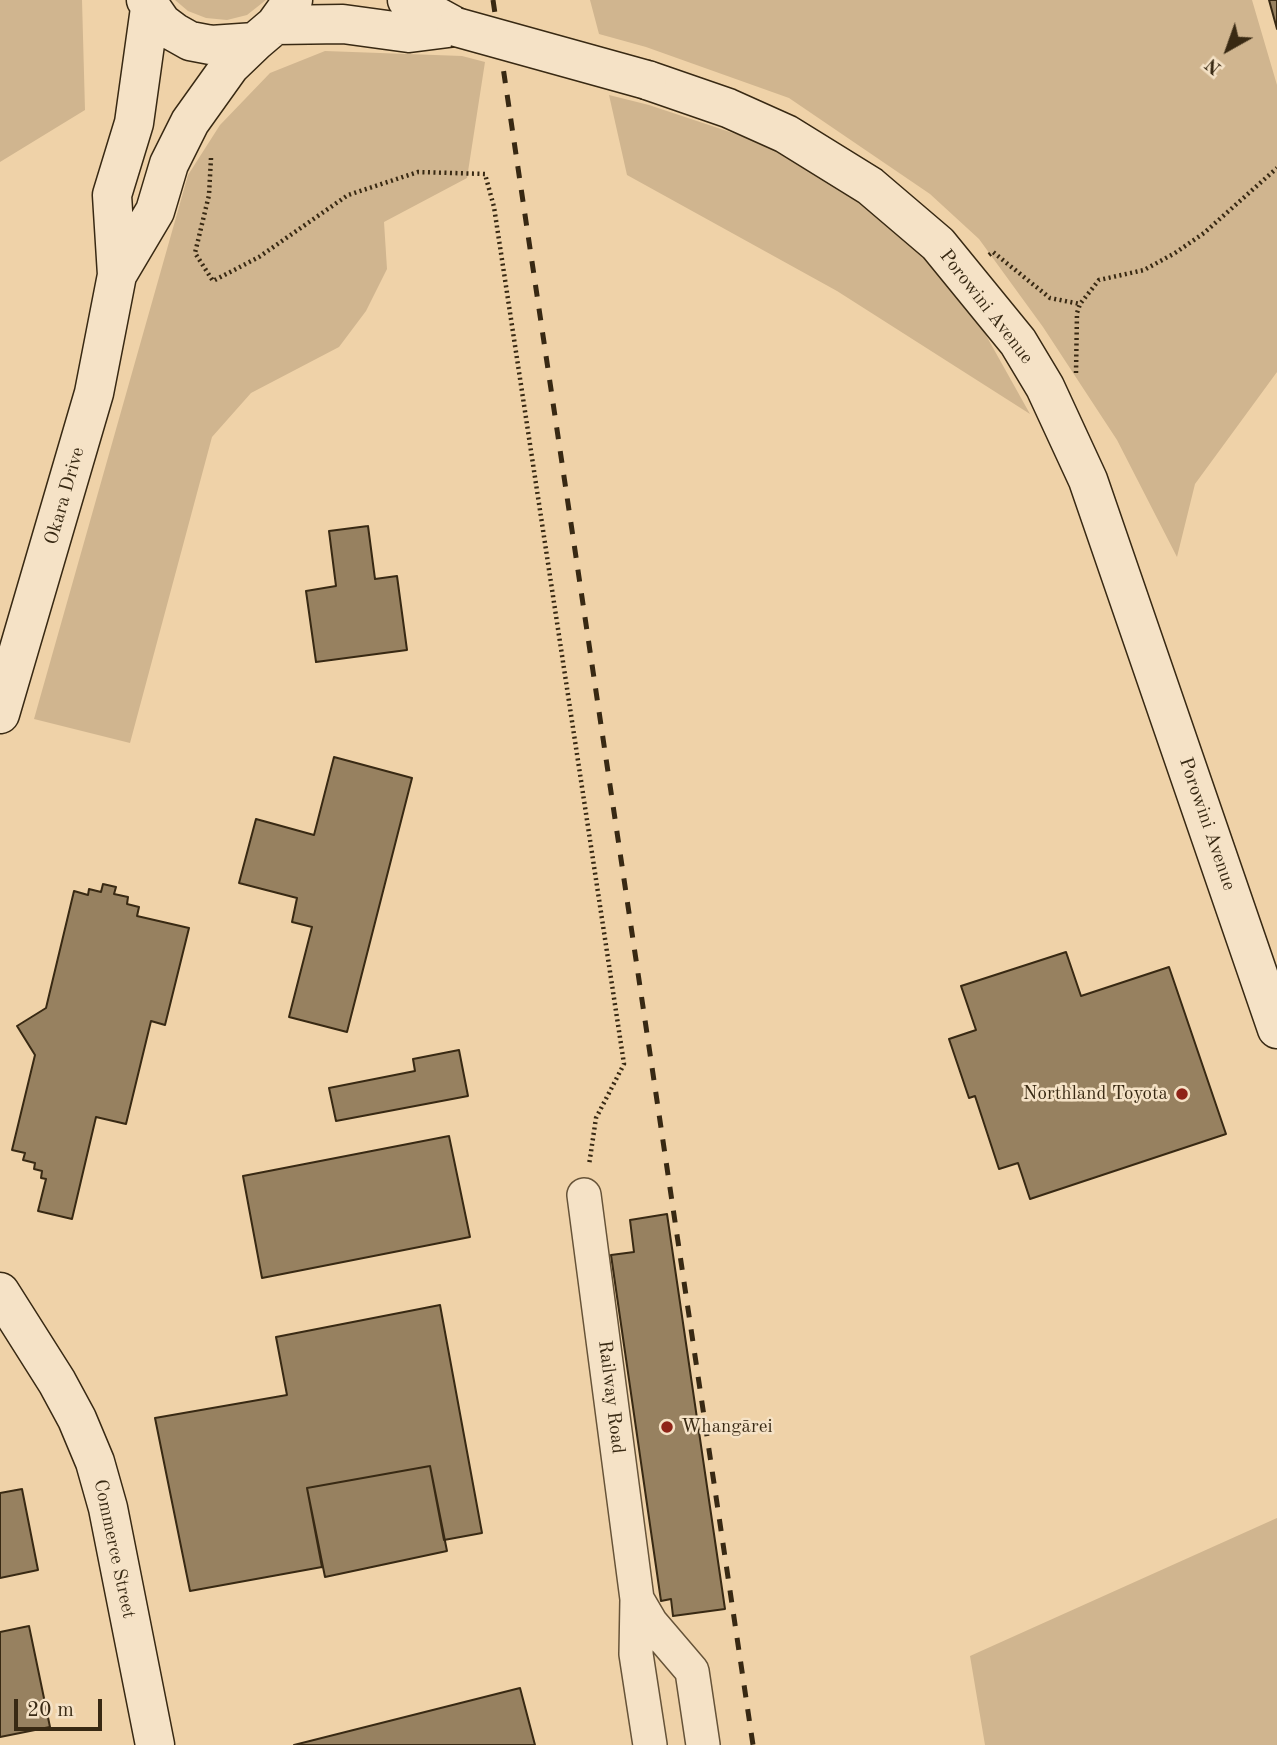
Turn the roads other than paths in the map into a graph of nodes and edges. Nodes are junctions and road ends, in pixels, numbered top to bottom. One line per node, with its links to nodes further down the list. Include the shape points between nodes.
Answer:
1 (407, 0): 4 (main road, Porowini Avenue)
2 (148, 4): 3 (main road, Porowini Avenue, via 162,23 190,41 211,45); 5 (main road, Okara Drive, via 134,123 112,195)
3 (274, 22): 4 (main road, Porowini Avenue, via 342,24 409,33); 5 (main road, Okara Drive, via 230,66 190,122 169,164 155,211)
4 (456, 27): 7 (main road, Porowini Avenue, bridge, via 647,79 729,108 786,134 870,186 938,244 1018,342 1045,387 1088,480)
5 (117, 275): 6 (main road, Okara Drive, via 94,393)
6 (0, 714)
7 (1277, 1029)
8 (584, 1195): 10 (street, Railway Road)
9 (0, 1292): 11 (main road, Commerce Street, via 57,1381 94,1462 108,1508)
10 (637, 1599): 12 (street, Railway Road, via 636,1654); 13 (street, Railway Road, via 692,1671)
11 (155, 1745)
12 (650, 1745)
13 (703, 1745)

